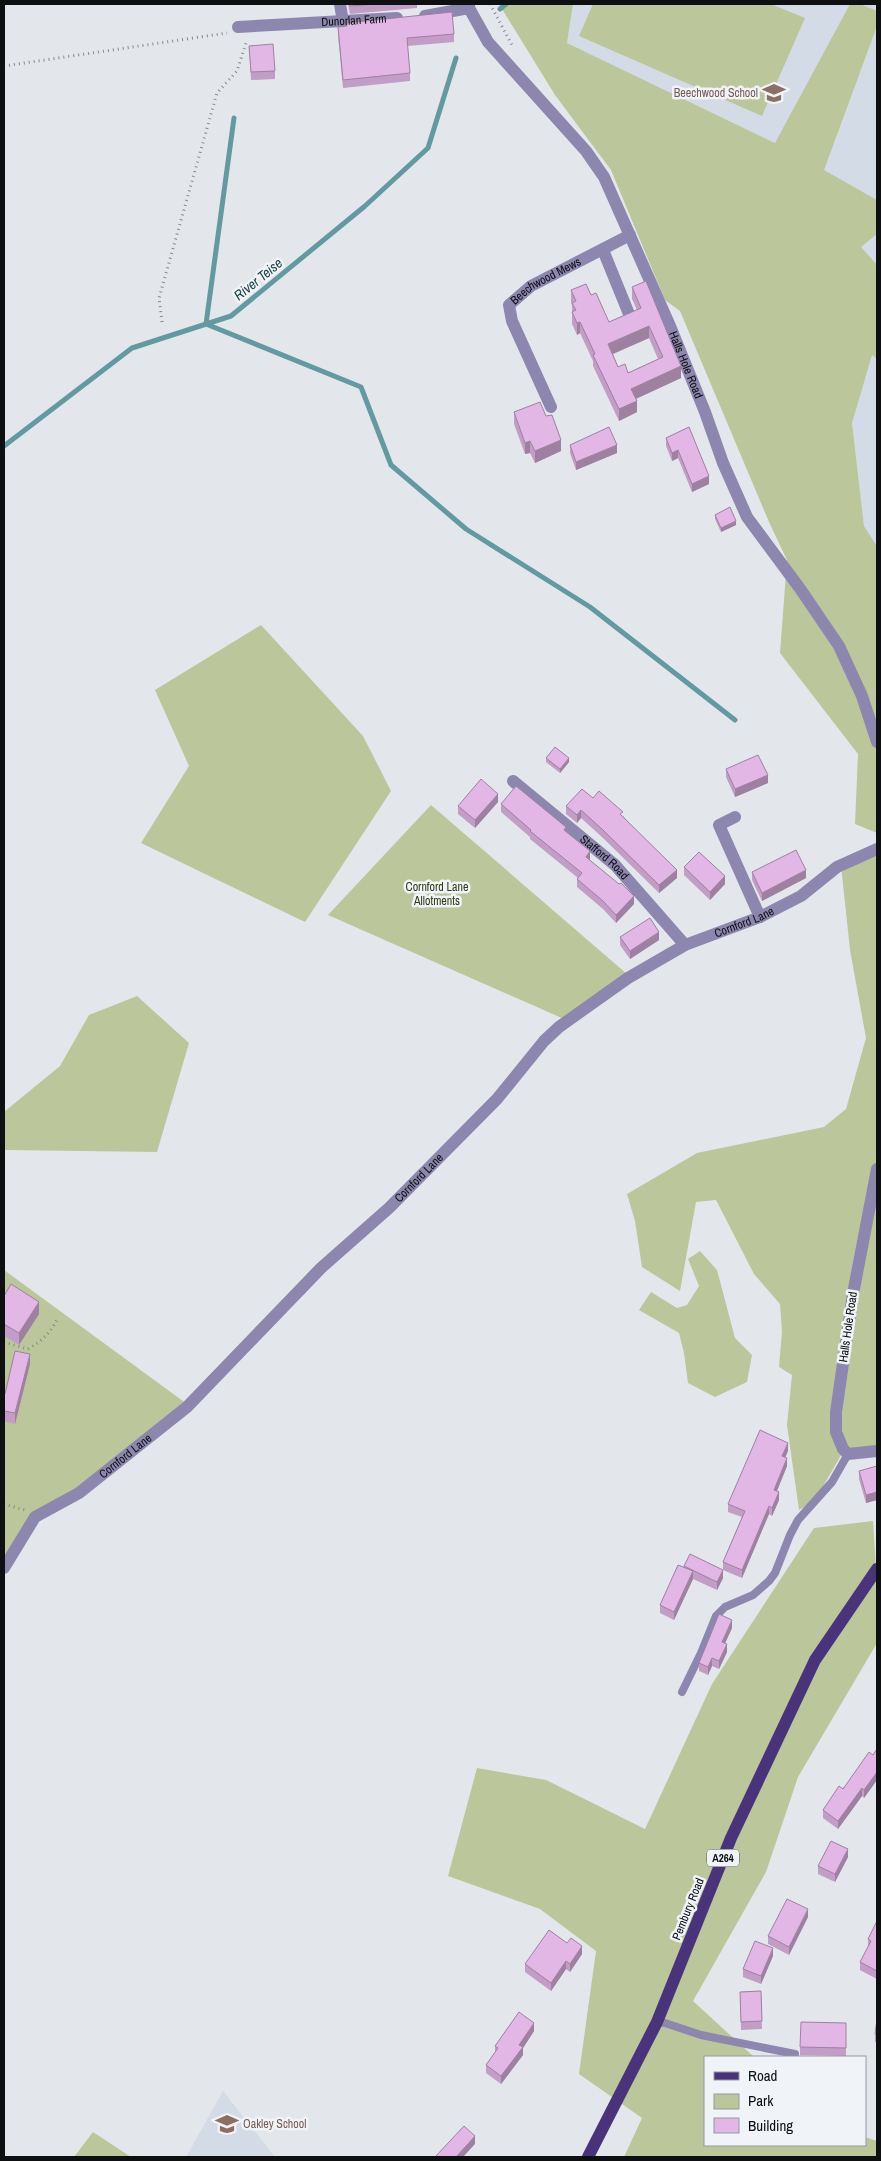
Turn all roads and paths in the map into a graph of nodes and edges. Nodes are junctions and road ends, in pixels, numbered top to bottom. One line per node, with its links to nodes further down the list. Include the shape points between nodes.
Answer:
1 (340, 4): 4 (street)
2 (469, 6): 3 (street, Dunorlan Farm); 7 (street, Halls Hole Road, via 488,42 586,151 604,177)
3 (432, 9): 4 (street, Dunorlan Farm, via 410,17)
4 (343, 22): 5 (street, Dunorlan Farm)
5 (234, 30): 6 (path); 10 (path, via 250,30 237,71 217,93 159,298)
6 (4, 66)
7 (630, 235): 8 (street, Beechwood Mews); 12 (street, Halls Hole Road, via 747,517 839,646 862,696)
8 (603, 250): 9 (street); 11 (street, Beechwood Mews, via 531,286 510,305 512,321)
9 (629, 314)
10 (162, 322)
11 (551, 407)
12 (877, 742)
13 (513, 781): 17 (street, Stafford Road, via 615,864)
14 (735, 817): 16 (street, via 719,825)
15 (877, 849): 16 (street, Cornford Lane, via 836,867 801,896)
16 (760, 917): 17 (street, Cornford Lane)
17 (685, 945): 24 (street, Cornford Lane, via 628,978 559,1027 490,1106 389,1208 321,1268 187,1407 79,1493)
18 (877, 1169): 22 (street, Halls Hole Road, via 853,1294 836,1412 836,1432)
19 (58, 1317): 20 (path, via 42,1341 28,1349)
20 (4, 1342)
21 (877, 1451): 22 (street)
22 (848, 1454): 27 (lane, via 832,1482 798,1520 769,1581 753,1595 725,1607 716,1616)
23 (4, 1504): 24 (path, via 21,1508)
24 (35, 1517): 25 (street)
25 (4, 1568)
26 (877, 1569): 28 (main road, Pembury Road / A264, via 815,1660 731,1838)
27 (682, 1692)
28 (657, 2022): 29 (lane, via 701,2035); 30 (main road, Pembury Road / A264)
29 (795, 2054)
30 (588, 2157)

